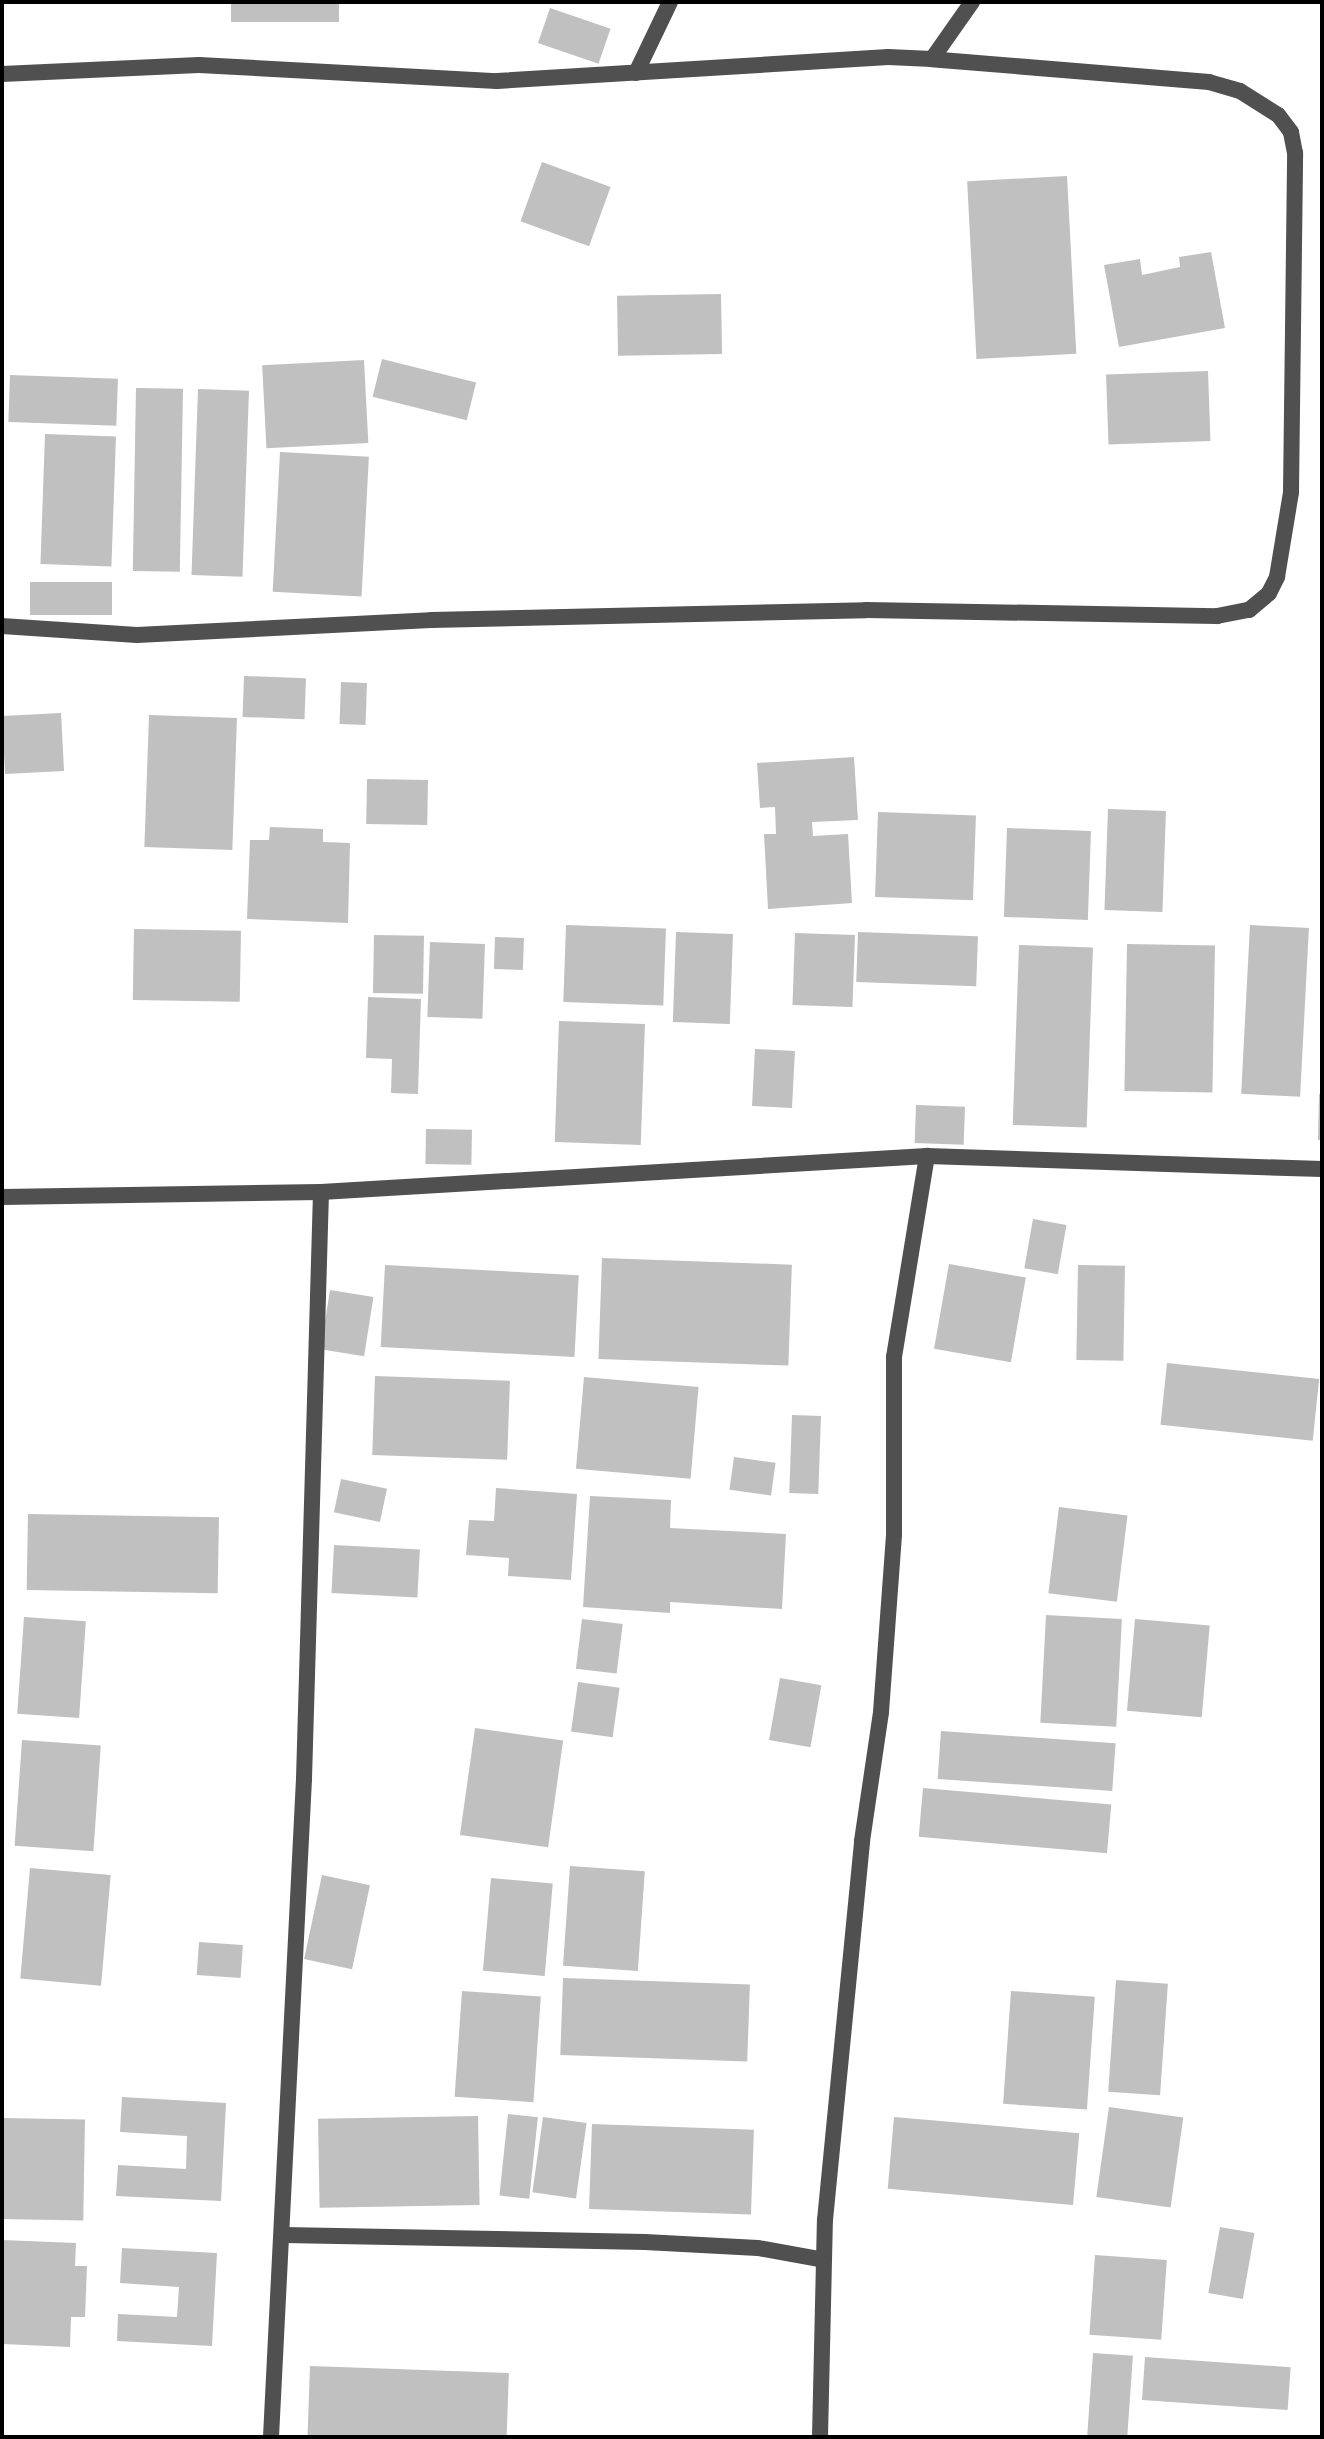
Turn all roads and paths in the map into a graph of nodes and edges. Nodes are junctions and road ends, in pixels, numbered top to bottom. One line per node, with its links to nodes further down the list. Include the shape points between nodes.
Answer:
1 (670, 2): 4 (street)
2 (972, 2): 3 (street)
3 (932, 59): 4 (street); 6 (street, via 1209,82 1240,91 1278,115 1291,132 1291,492 1277,577 1269,593 1249,610 1217,616 835,611 431,620 137,635)
4 (636, 73): 5 (street, via 497,81 199,65)
5 (2, 74)
6 (2, 626)
7 (927, 1156): 8 (street); 9 (street); 12 (street, via 898,1318 894,1535 881,1712 862,1841)
8 (1322, 1169)
9 (321, 1192): 10 (street); 11 (street)
10 (2, 1197)
11 (284, 2235): 12 (street, via 687,2244 758,2248); 13 (street)
12 (824, 2260): 14 (street)
13 (271, 2437)
14 (820, 2437)

